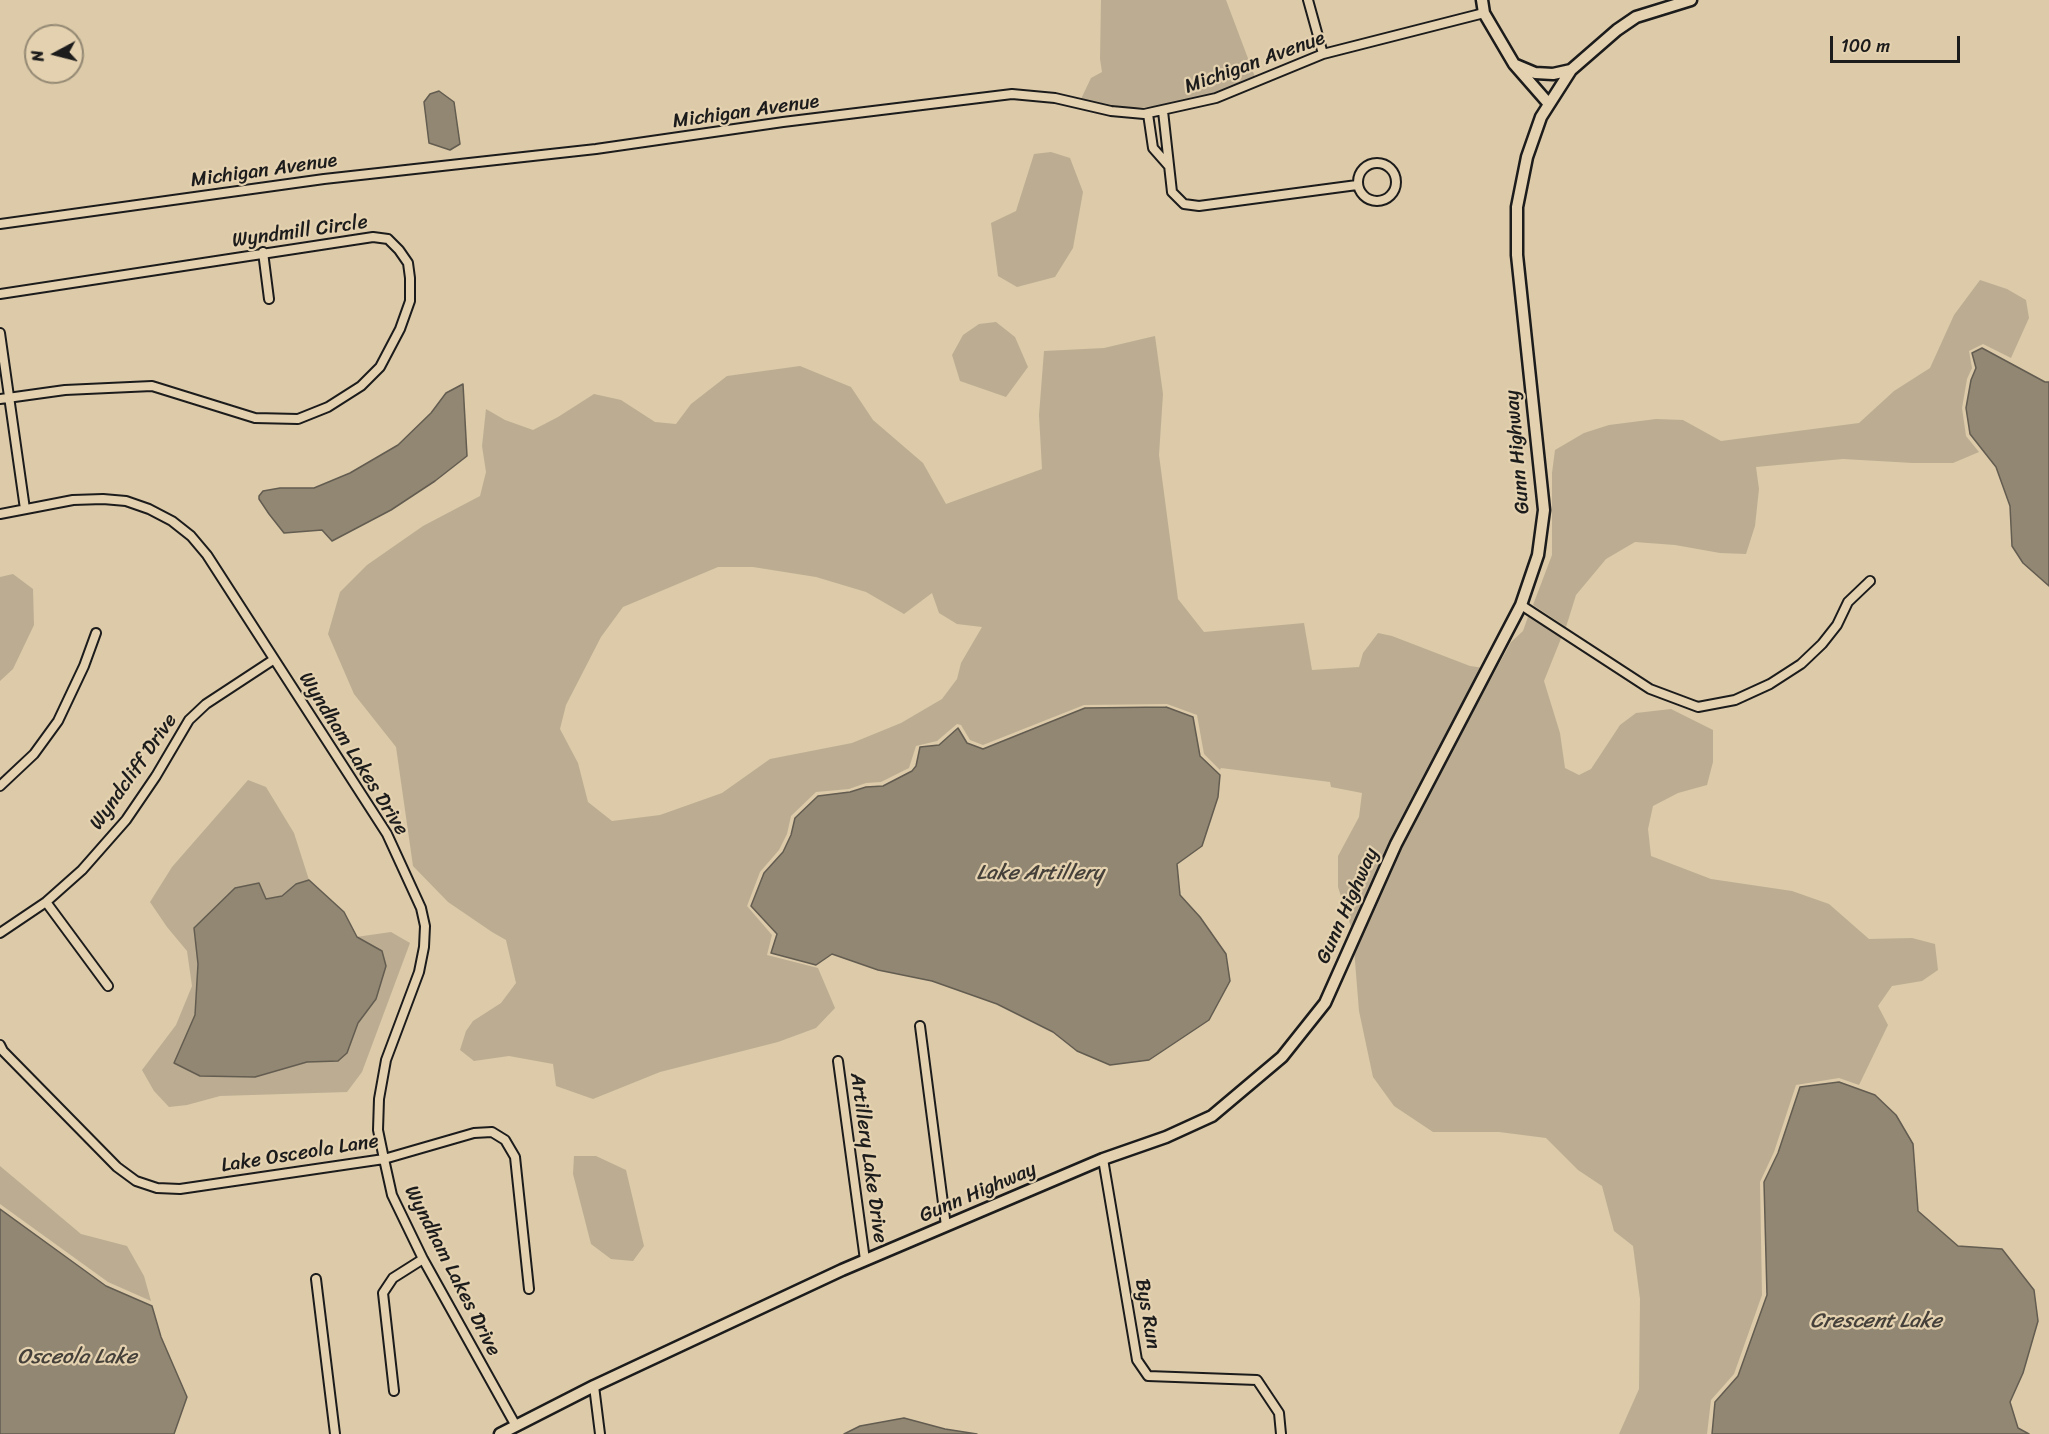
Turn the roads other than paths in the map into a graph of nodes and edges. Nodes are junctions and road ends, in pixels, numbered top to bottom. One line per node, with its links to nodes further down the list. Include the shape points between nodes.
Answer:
1 (1308, 0): 5 (street)
2 (1482, 0): 4 (main road)
3 (1691, 0): 7 (main road, Gunn Highway, via 1636,17)
4 (1484, 13): 5 (street, Michigan Avenue); 6 (main road)
5 (1323, 54): 9 (street, Michigan Avenue, via 1216,98)
6 (1515, 64): 7 (main road, via 1535,73); 8 (main road)
7 (1571, 70): 8 (main road, Gunn Highway)
8 (1549, 104): 23 (main road, Gunn Highway, via 1527,157 1517,207 1517,255 1544,510 1538,555)
9 (1162, 111): 10 (street, Michigan Avenue); 11 (street)
10 (1148, 114): 11 (street, via 1153,148); 13 (street, Michigan Avenue, via 1012,94 596,149 324,179)
11 (1168, 165): 12 (street, via 1175,197 1191,206)
12 (1358, 185): 12 (street, via 1360,172 1375,162 1392,169 1396,181 1388,198 1375,201 1364,196)
13 (0, 224)
14 (263, 252): 15 (street, Wyndmill Circle); 16 (street); 18 (street, Wyndmill Circle, via 373,237 388,239 408,263 410,302 380,367 361,386 328,408 298,419 255,418 152,386 65,390)
15 (0, 294)
16 (270, 299)
17 (0, 333): 18 (street)
18 (10, 398): 19 (street, Wyndmill Circle); 20 (street)
19 (0, 399)
20 (25, 509): 21 (street, Wyndham Lakes Drive); 25 (street, Wyndham Lakes Drive, via 73,500 114,500 149,509 172,521 207,555)
21 (0, 514)
22 (1870, 581): 23 (street, via 1848,602 1822,644 1801,664 1735,700 1698,707 1650,689)
23 (1521, 605): 34 (main road, Gunn Highway, via 1396,844 1325,1003 1282,1057 1212,1116)
24 (96, 633): 26 (street, via 58,721 34,754)
25 (273, 660): 27 (street, Wyndcliff Drive, via 206,704 189,720 126,820 82,870); 33 (street, Wyndham Lakes Drive, via 387,834 421,908 425,926 421,964 386,1060 380,1099 378,1130)
26 (0, 786)
27 (46, 902): 28 (street, Wyndcliff Drive); 29 (street)
28 (0, 933)
29 (108, 986)
30 (920, 1026): 35 (street)
31 (0, 1045): 33 (street, Lake Osceola Lane, via 117,1167 136,1181 157,1188 180,1190)
32 (838, 1060): 37 (street, Artillery Lake Drive)
33 (384, 1159): 36 (street, Wyndham Lakes Drive, via 393,1195); 39 (street, Lake Osceola Lane, via 474,1133 492,1132 505,1140 515,1157)
34 (1102, 1159): 35 (main road, Gunn Highway); 46 (street, Bys Run, via 1137,1360 1148,1376 1257,1380 1279,1413)
35 (946, 1226): 37 (main road, Gunn Highway)
36 (423, 1259): 41 (street, via 393,1278 383,1293); 42 (street, Wyndham Lakes Drive)
37 (865, 1260): 40 (main road, Gunn Highway)
38 (316, 1278): 43 (street)
39 (529, 1289)
40 (594, 1386): 42 (main road, Gunn Highway); 45 (street)
41 (394, 1391)
42 (516, 1426): 44 (main road, Gunn Highway)
43 (335, 1434)
44 (500, 1434)
45 (600, 1434)
46 (1281, 1434)

